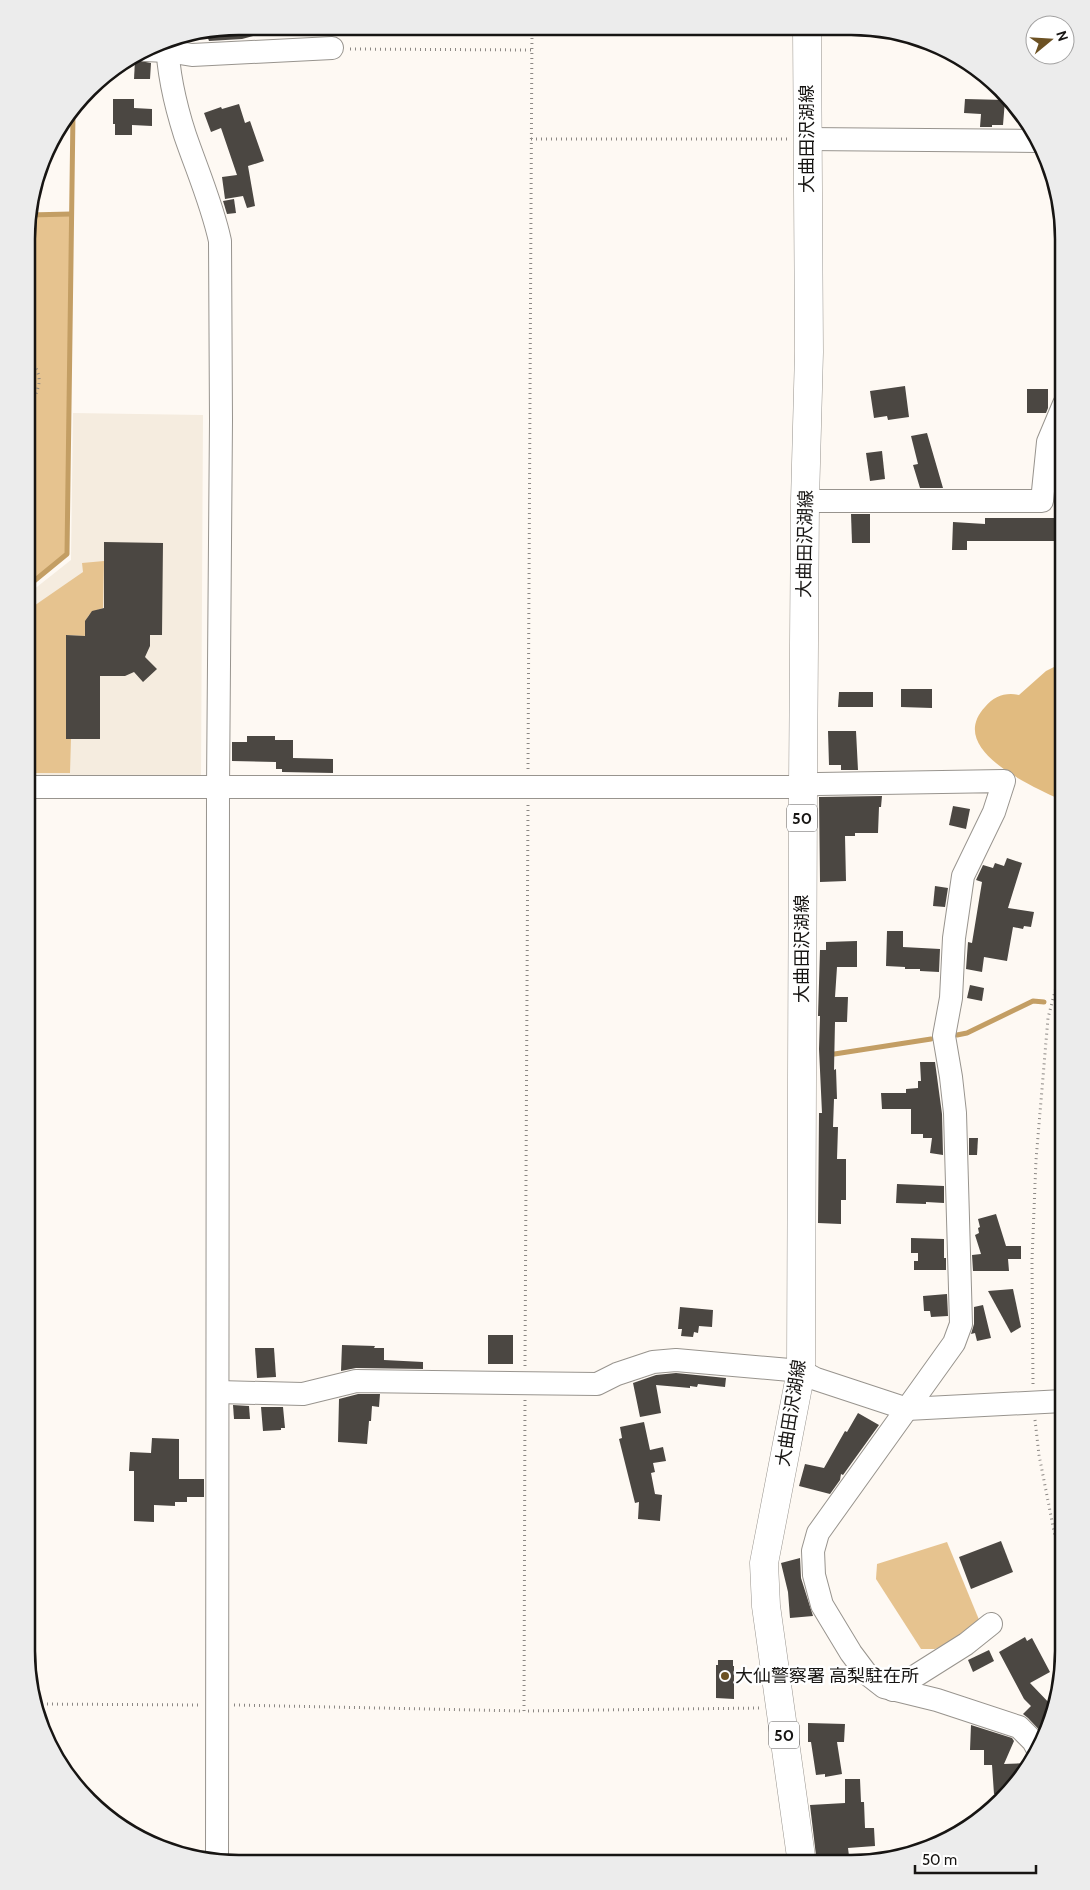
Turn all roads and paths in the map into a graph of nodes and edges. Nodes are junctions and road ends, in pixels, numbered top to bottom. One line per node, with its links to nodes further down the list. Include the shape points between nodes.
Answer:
1 (532, 35): 5 (path)
2 (807, 35): 8 (main road, 大曲田沢湖線 / 50)
3 (332, 48): 4 (street, via 192,55); 5 (path)
4 (167, 49)
5 (532, 50): 7 (path)
6 (161, 51): 15 (street, via 184,134 220,241)
7 (531, 139): 8 (path); 17 (path)
8 (806, 139): 9 (street); 13 (main road, 大曲田沢湖線 / 50, via 809,352)
9 (1030, 141)
10 (35, 366): 11 (path, via 40,383)
11 (35, 395)
12 (1055, 425): 13 (street, via 1048,442 1042,501)
13 (805, 501): 16 (main road, 大曲田沢湖線 / 50)
14 (35, 787): 15 (street)
15 (218, 787): 17 (street); 21 (street)
16 (802, 787): 17 (street); 19 (main road, 大曲田沢湖線 / 50); 23 (street, via 818,784 1004,782 994,812 963,876 944,1036 955,1113 961,1324 954,1344)
17 (528, 788): 20 (path)
18 (1055, 992): 22 (path, via 1048,1018 1036,1160 1032,1260)
19 (800, 1371): 20 (street, via 676,1360 653,1362 597,1384); 23 (street); 29 (main road, 大曲田沢湖線 / 50, via 764,1562 766,1606)
20 (525, 1383): 21 (street, via 356,1381 303,1394); 30 (path)
21 (218, 1392): 28 (street)
22 (1046, 1401): 23 (street); 24 (path, via 1039,1456)
23 (907, 1409): 26 (street, via 818,1533 812,1551 822,1605 866,1672 884,1688)
24 (1055, 1537)
25 (991, 1624): 26 (street, via 966,1644)
26 (893, 1690): 31 (street, via 1019,1726)
27 (42, 1704): 28 (path)
28 (218, 1705): 30 (path); 32 (street)
29 (780, 1708): 30 (path); 33 (main road, 大曲田沢湖線 / 50)
30 (524, 1711)
31 (1034, 1742)
32 (217, 1854)
33 (801, 1855)

